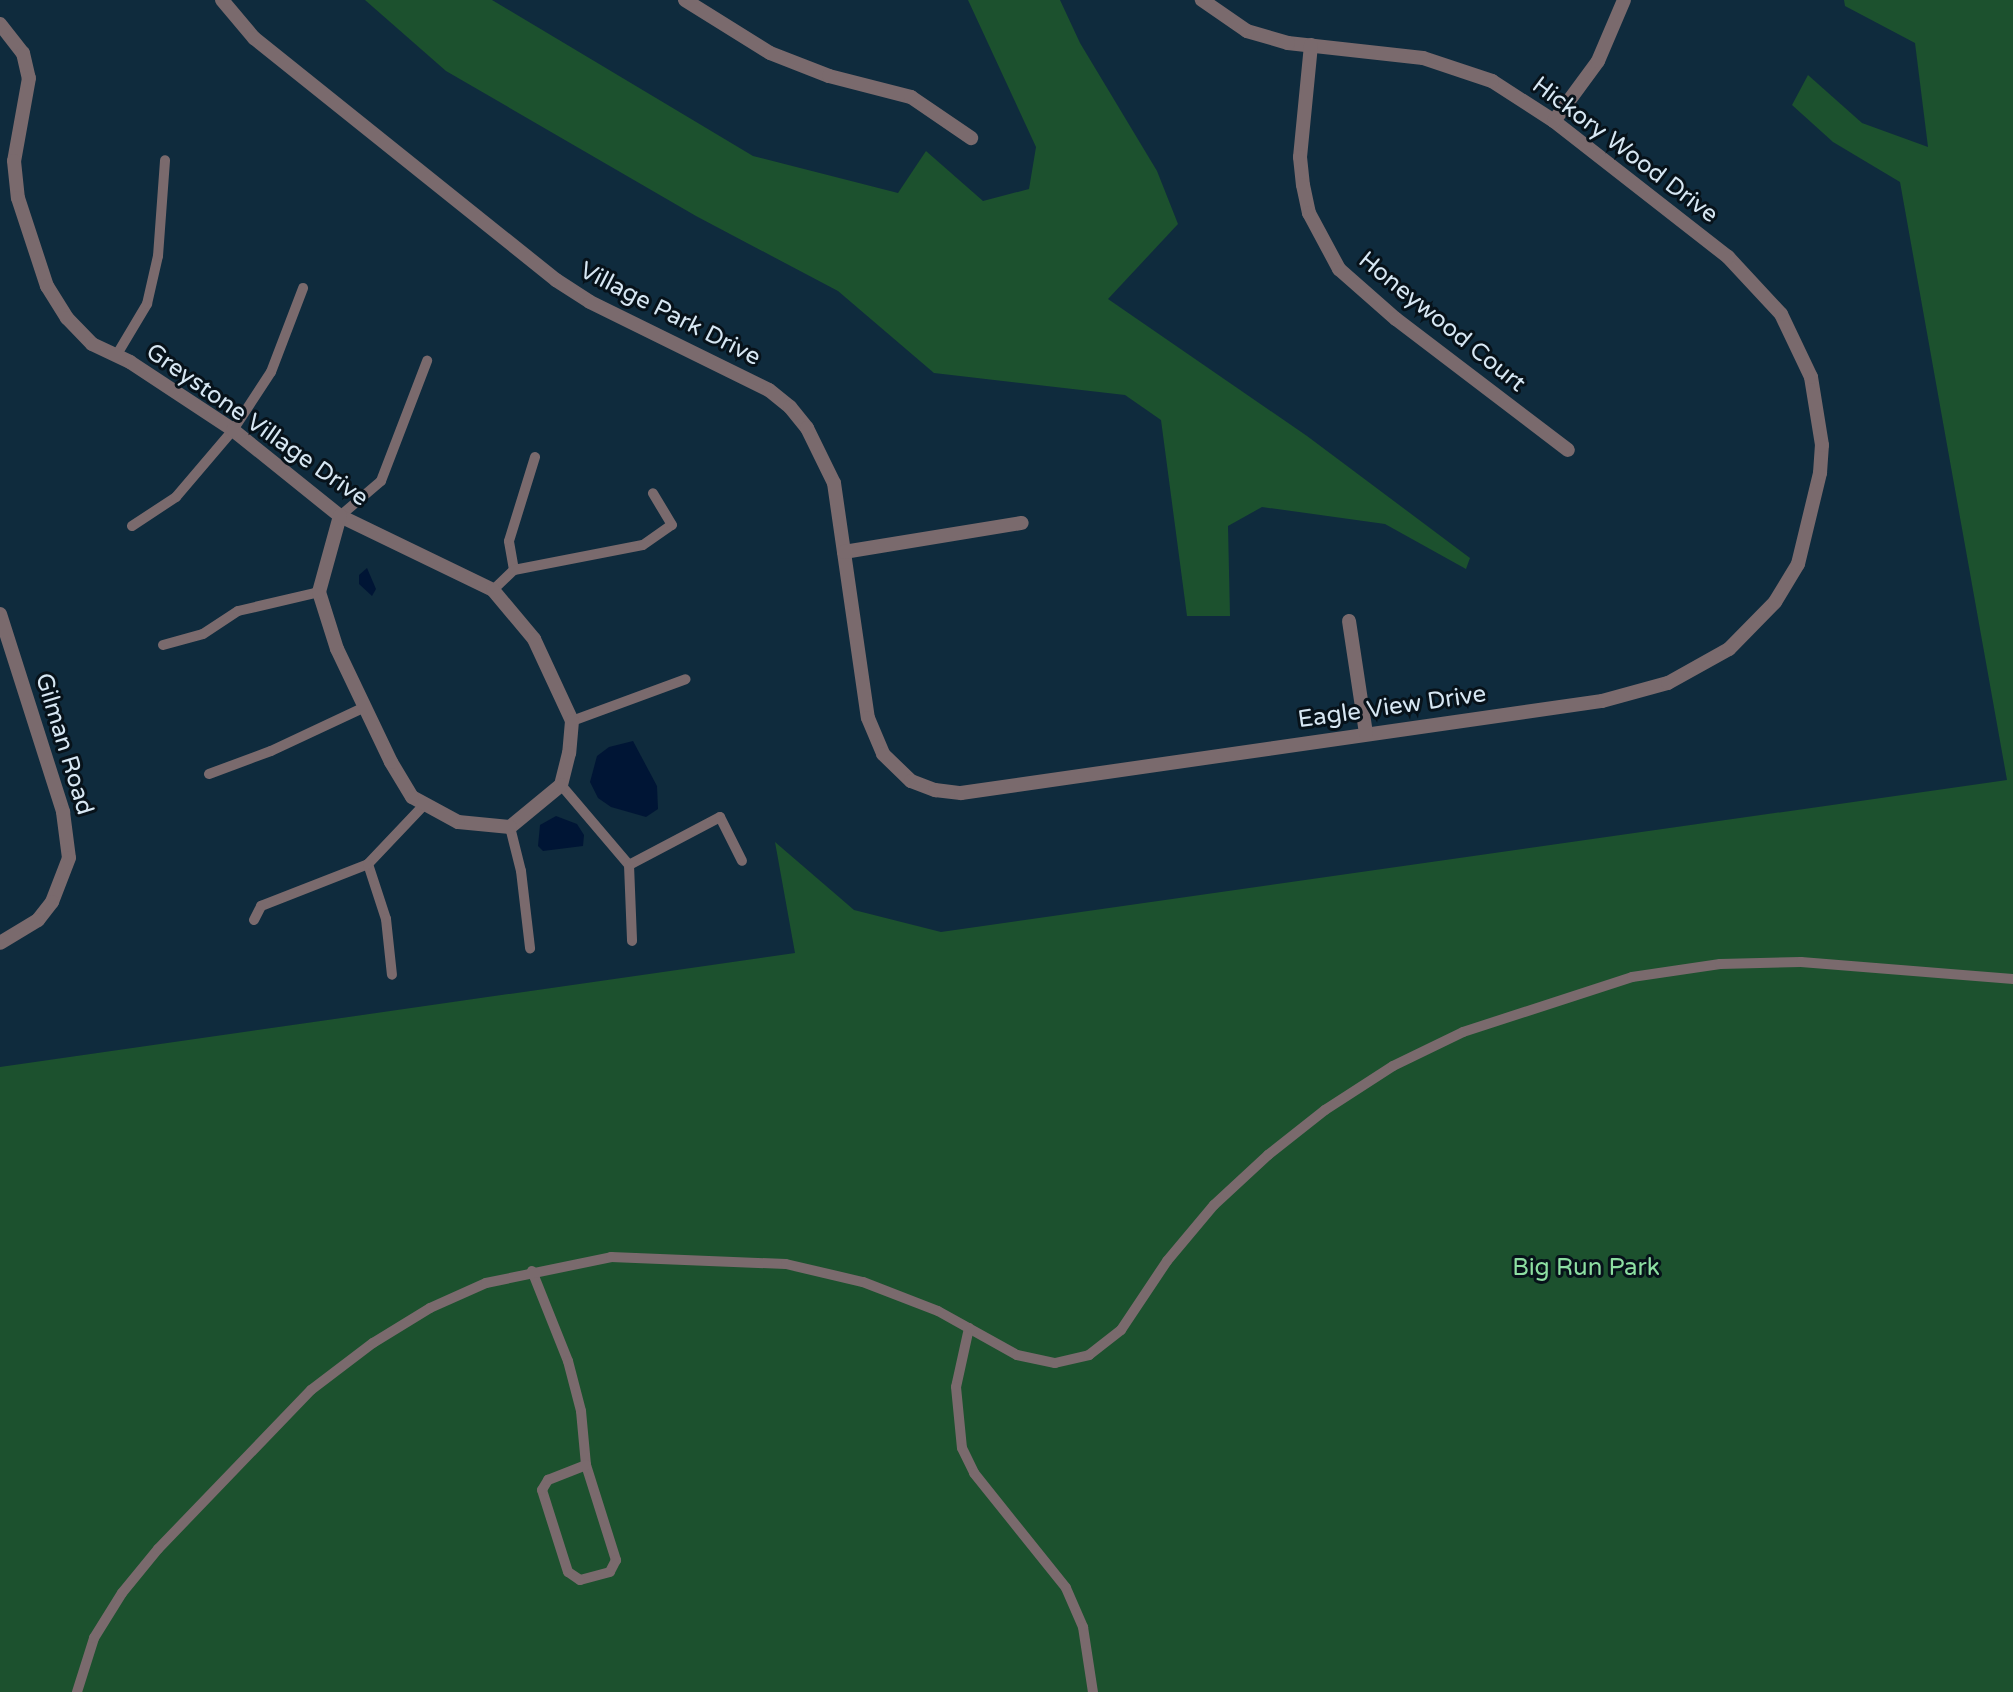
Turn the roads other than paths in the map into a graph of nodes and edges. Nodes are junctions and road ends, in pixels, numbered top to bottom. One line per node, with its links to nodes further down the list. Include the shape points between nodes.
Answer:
1 (222, 0): 21 (street, Village Park Drive, via 254,38 556,280 590,302 760,385 790,407 807,428 834,483)
2 (685, 0): 8 (street, via 770,53 829,76 911,97)
3 (1202, 0): 6 (street, Hickory Wood Drive, via 1247,31)
4 (1624, 0): 7 (street, via 1598,61)
5 (0, 24): 11 (street, Greystone Village Drive, via 23,53 29,78 14,161 18,198 33,249 47,286 67,318 92,344)
6 (1311, 45): 7 (street, Hickory Wood Drive, via 1457,66 1492,81); 14 (street, Honeywood Court, via 1300,158 1303,185 1308,213 1339,269 1386,311)
7 (1553, 121): 20 (street, Hickory Wood Drive, via 1728,257 1781,314 1811,377 1818,410 1821,464)
8 (971, 138)
9 (165, 160): 11 (lane, via 158,256 147,304)
10 (303, 289): 13 (lane, via 271,372)
11 (117, 356): 13 (street, Greystone Village Drive)
12 (427, 360): 17 (lane, via 382,481)
13 (233, 430): 17 (street, Greystone Village Drive); 19 (lane, via 176,497)
14 (1568, 450)
15 (535, 457): 22 (lane, via 509,541)
16 (653, 493): 22 (lane, via 672,525 643,545)
17 (340, 516): 23 (street, Greystone Village Drive); 24 (street)
18 (1022, 523): 21 (street)
19 (132, 526)
20 (1809, 533): 31 (street, Eagle View Drive, via 1798,564 1755,625 1729,649 1668,683 1602,701)
21 (844, 552): 33 (street, Village Park Drive, via 868,718 883,754)
22 (514, 570): 23 (lane)
23 (492, 590): 30 (street, Greystone Village Drive, via 534,639)
24 (320, 593): 27 (lane, via 238,611 203,634); 29 (street, via 337,649)
25 (0, 614): 42 (street, Gilman Road, via 63,811 69,858 52,901 38,920)
26 (1349, 621): 31 (street)
27 (163, 645)
28 (686, 679): 30 (lane)
29 (365, 707): 32 (lane); 35 (street, via 412,797)
30 (572, 721): 34 (street)
31 (1366, 734): 33 (street, Eagle View Drive, via 961,793)
32 (209, 774)
33 (911, 781)
34 (561, 785): 36 (street); 39 (lane)
35 (425, 804): 36 (street, via 458,822); 38 (lane)
36 (510, 827): 43 (lane, via 521,871)
37 (743, 861): 39 (lane, via 720,817)
38 (368, 864): 40 (lane, via 261,906); 44 (lane, via 386,919)
39 (629, 865): 41 (lane)
40 (254, 920)
41 (632, 941)
42 (0, 943)
43 (530, 948)
44 (392, 975)
45 (2013, 978): 47 (lane, via 1801,962 1720,964 1632,977 1547,1002 1463,1032 1393,1066 1325,1110 1214,1205 1167,1261 1121,1330 1089,1355 1055,1363 1017,1355)
46 (532, 1271): 47 (lane, via 611,1257 786,1264 863,1282); 48 (lane, via 568,1362 581,1411); 49 (lane, via 486,1283 430,1308 373,1343 312,1390 158,1549 122,1593 94,1638)
47 (969, 1328): 50 (lane, via 956,1387 962,1448 974,1473 1066,1588 1083,1626)
48 (586, 1465): 48 (lane, via 616,1560 610,1572 580,1580 568,1572 541,1490 548,1480)
49 (77, 1692)
50 (1093, 1692)

